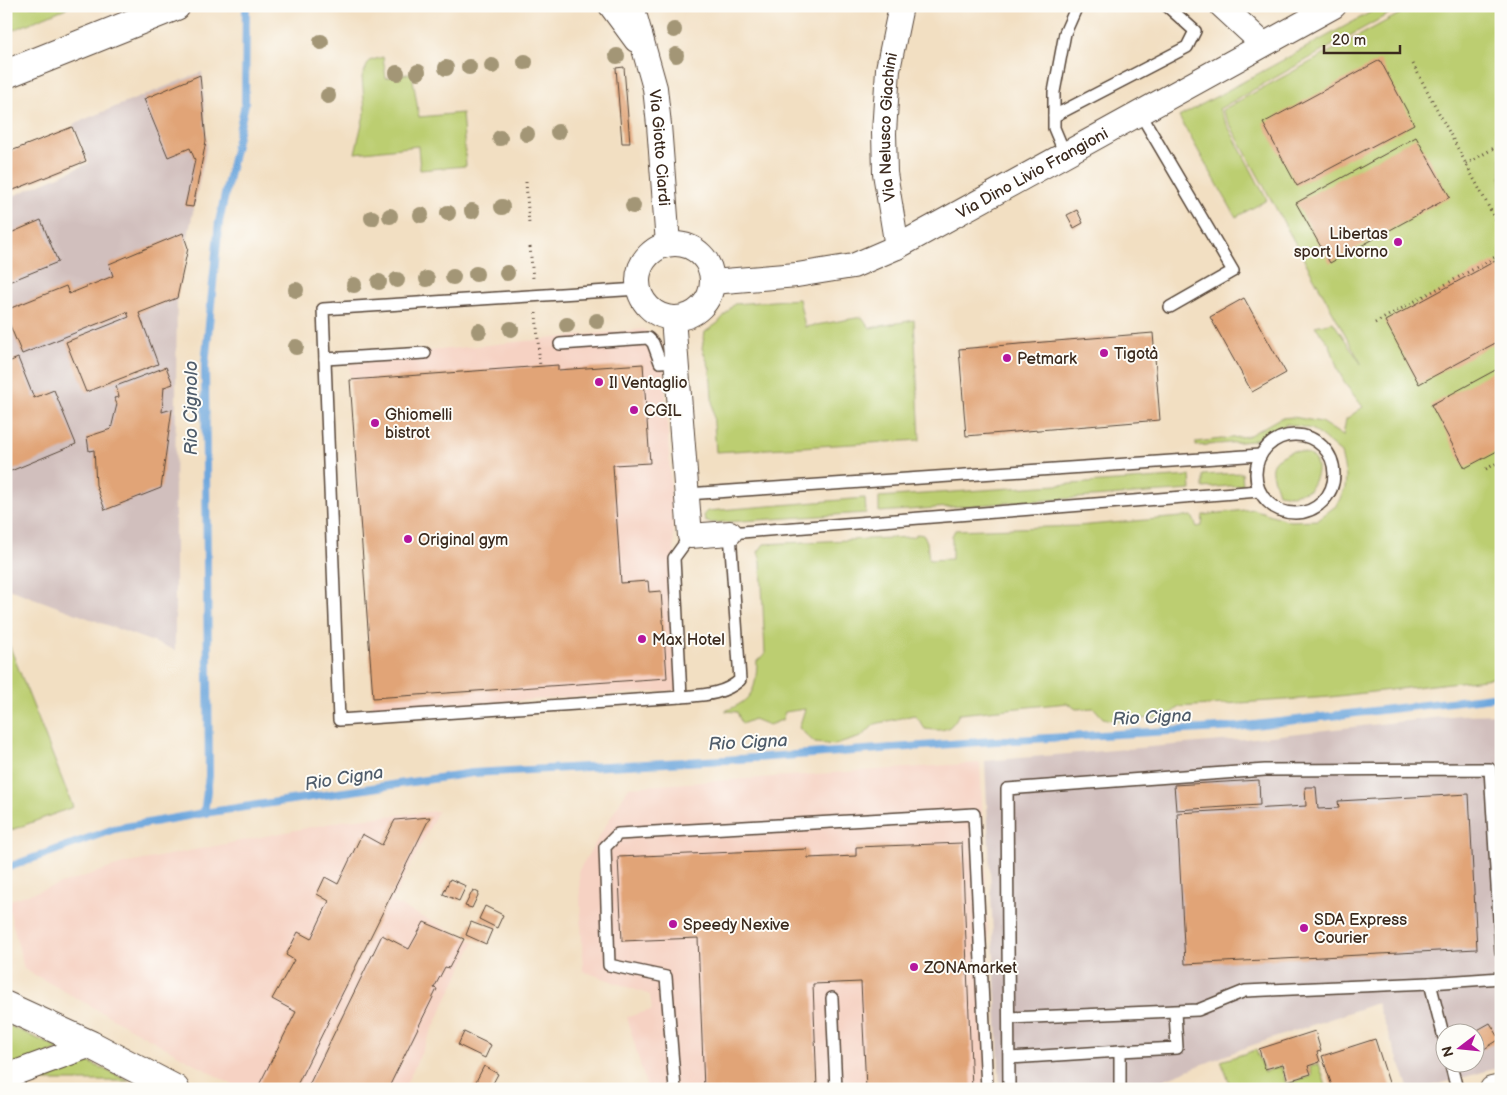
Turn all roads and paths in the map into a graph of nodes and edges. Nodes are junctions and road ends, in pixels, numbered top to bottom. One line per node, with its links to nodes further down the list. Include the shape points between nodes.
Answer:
1 (176, 6): 12 (main road)
2 (611, 6): 10 (street, Via Giotto Ciardi)
3 (632, 6): 10 (street, Via Giotto Ciardi)
4 (900, 6): 23 (street, Via Nelusco Giachini, via 888,69 884,133 885,174)
5 (1077, 6): 14 (lane, via 1065,33 1054,92)
6 (1167, 6): 14 (lane, via 1195,31 1187,47)
7 (1222, 6): 9 (street)
8 (1334, 6): 9 (street, Via Dino Livio Frangioni)
9 (1263, 44): 13 (street, Via Dino Livio Frangioni)
10 (645, 52): 21 (street, Via Giotto Ciardi, via 655,88)
11 (1413, 64): 17 (path)
12 (6, 74)
13 (1140, 113): 16 (street, Via Dino Livio Frangioni); 28 (lane, via 1233,271)
14 (1054, 116): 16 (lane, via 1054,128)
15 (1501, 144): 17 (path)
16 (1066, 154): 23 (street, Via Dino Livio Frangioni)
17 (1466, 164): 20 (path)
18 (526, 182): 19 (path)
19 (529, 224)
20 (1501, 230)
21 (668, 244): 26 (street, via 690,247 699,253 706,261); 27 (street, via 644,260)
22 (530, 247): 25 (path)
23 (897, 247): 26 (street, Via Dino Livio Frangioni, via 853,266 797,275)
24 (1501, 254): 31 (path)
25 (533, 279)
26 (712, 282): 30 (street, via 710,294 700,308)
27 (639, 289): 30 (street, via 648,306); 34 (lane, via 322,309)
28 (1170, 306)
29 (536, 310): 36 (path)
30 (673, 318): 35 (street)
31 (1375, 323)
32 (560, 344): 35 (lane, via 648,338 660,362)
33 (425, 353): 34 (lane)
34 (325, 359): 44 (lane, via 340,720)
35 (677, 361): 41 (street)
36 (540, 367)
37 (1260, 455): 40 (lane, via 1255,473); 40 (lane, via 1276,439 1292,435 1308,437 1326,450 1332,460 1334,476 1324,501 1305,513 1294,514 1274,508); 41 (lane)
38 (1501, 461): 39 (path)
39 (1486, 469)
40 (1259, 491): 42 (lane)
41 (687, 494): 43 (street)
42 (730, 533): 43 (street); 44 (lane, via 740,680 731,688 711,694)
43 (690, 536): 44 (lane, via 674,558)
44 (681, 697)
45 (1501, 952): 51 (lane, via 1490,769 1264,770 1007,789)
46 (1501, 978): 47 (lane)
47 (1430, 983): 50 (lane, via 1245,991 1198,1010); 52 (lane)
48 (832, 998): 62 (lane)
49 (6, 1006): 53 (main road)
50 (1175, 1012): 51 (lane); 54 (lane, via 1177,1048)
51 (1009, 1018): 55 (lane)
52 (1440, 1022)
53 (90, 1045): 57 (street); 60 (main road)
54 (1120, 1052): 55 (lane); 65 (lane)
55 (1010, 1058): 64 (lane)
56 (1453, 1072): 66 (lane)
57 (6, 1075): 59 (street)
58 (1501, 1087): 67 (street)
59 (12, 1089)
60 (174, 1089)
61 (675, 1089): 63 (lane, via 666,977 609,965 605,847 618,834 974,814)
62 (836, 1089)
63 (987, 1089)
64 (1009, 1089)
65 (1120, 1089)
66 (1457, 1089)
67 (1492, 1089)

